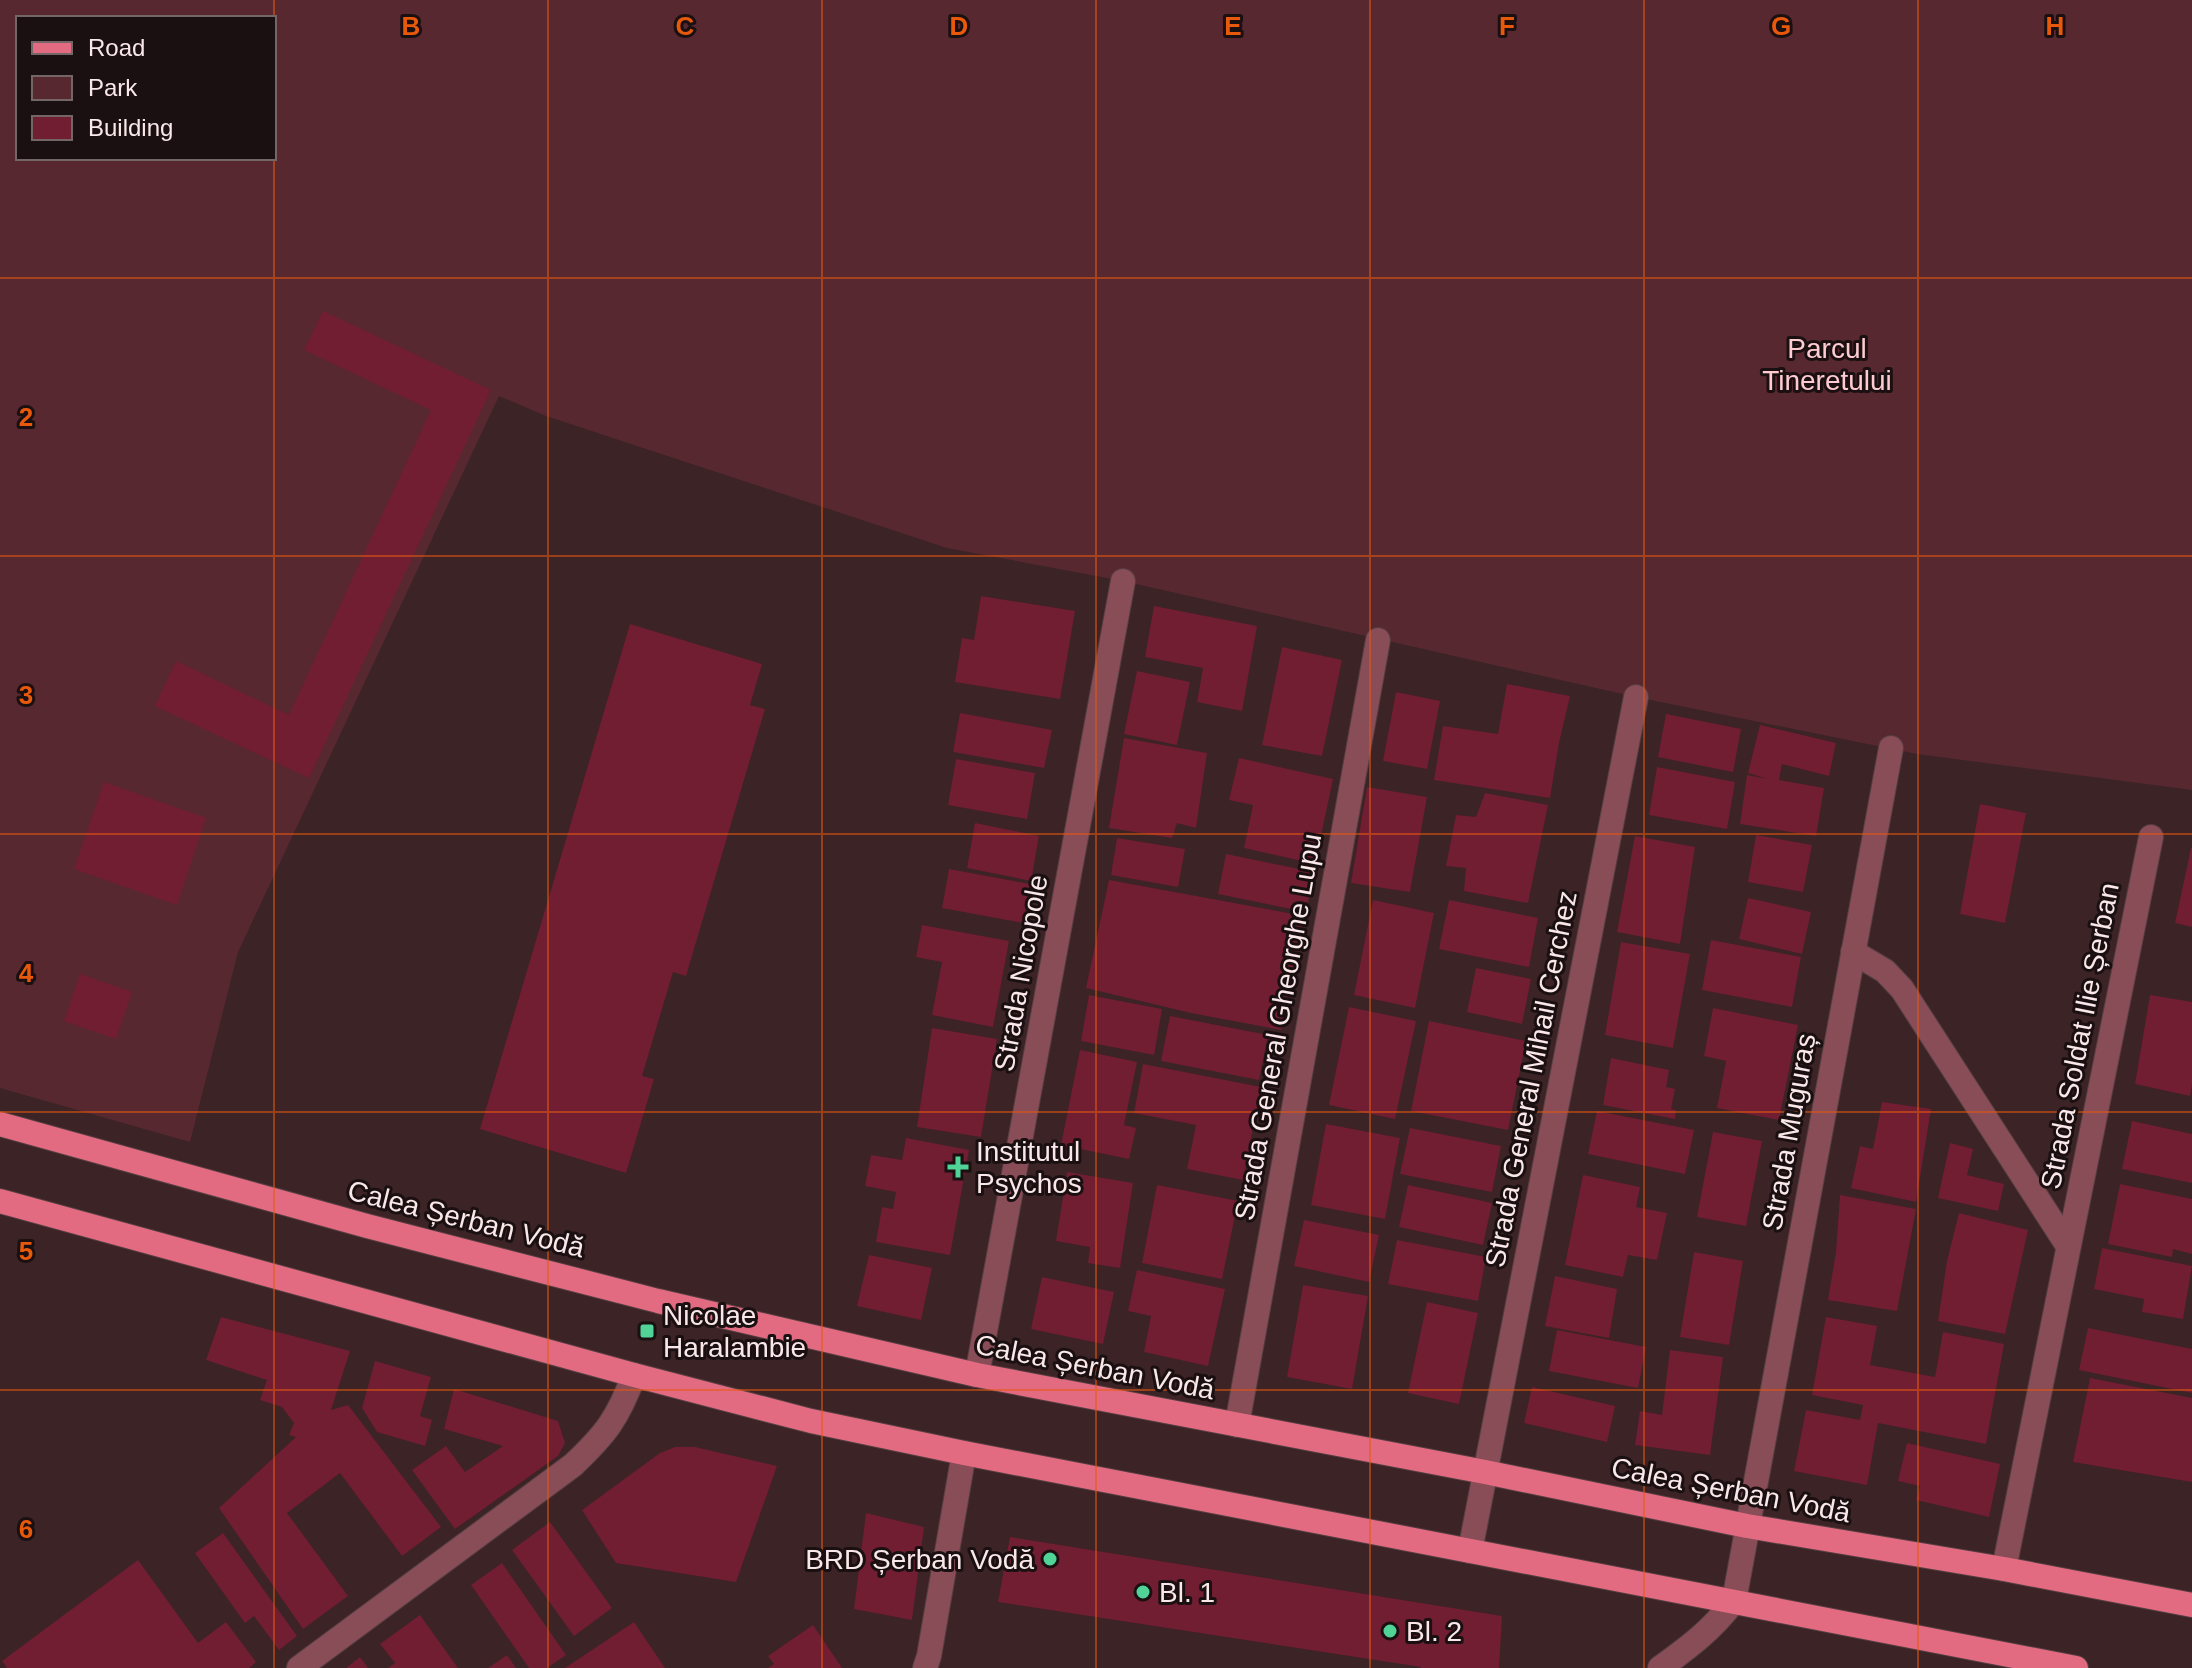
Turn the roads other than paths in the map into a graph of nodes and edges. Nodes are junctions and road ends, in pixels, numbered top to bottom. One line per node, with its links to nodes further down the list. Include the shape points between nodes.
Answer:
1 (1123, 581): 11 (street, Strada Nicopole)
2 (1378, 640): 12 (street, Strada General Gheorghe Lupu)
3 (1636, 697): 14 (street, Strada General Mihail Cerchez)
4 (1891, 748): 6 (street, Strada Muguraș)
5 (2151, 837): 9 (street, Strada Soldat Ilie Șerban)
6 (1853, 952): 9 (street, Strada Soldat Ilie Șerban, via 1885,971 1902,989); 15 (street, Strada Muguraș)
7 (0, 1124): 11 (main road, Calea Șerban Vodă, via 658,1301)
8 (0, 1201): 10 (main road)
9 (2068, 1246): 17 (street, Strada Soldat Ilie Șerban)
10 (634, 1375): 13 (main road, via 811,1421); 20 (street, via 613,1423 573,1465)
11 (977, 1375): 12 (main road, Calea Șerban Vodă)
12 (1237, 1425): 14 (main road, Calea Șerban Vodă)
13 (964, 1453): 16 (main road); 21 (street)
14 (1485, 1472): 15 (main road, Calea Șerban Vodă); 16 (street, Strada General Mihail Cerchez)
15 (1747, 1526): 17 (main road, Calea Șerban Vodă); 18 (street, Strada Muguraș)
16 (1470, 1551): 18 (main road)
17 (2004, 1569): 19 (main road, Calea Șerban Vodă)
18 (1734, 1601): 22 (street, via 1700,1639); 23 (main road)
19 (2192, 1605)
20 (299, 1668)
21 (925, 1668)
22 (1660, 1668)
23 (2076, 1668)

